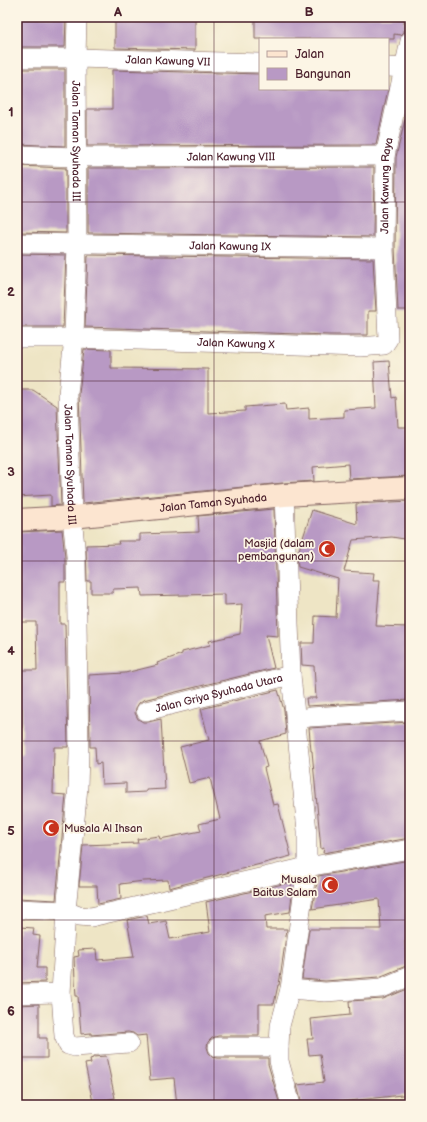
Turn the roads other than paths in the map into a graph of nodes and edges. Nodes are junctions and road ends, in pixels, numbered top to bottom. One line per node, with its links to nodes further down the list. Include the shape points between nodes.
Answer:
1 (77, 17): 4 (street, Jalan Taman Syuhada III)
2 (410, 41): 6 (street, Jalan Kawung Raya)
3 (17, 58): 4 (street, Jalan Kawung VII)
4 (76, 58): 5 (street, Jalan Kawung VII); 9 (street, Jalan Taman Syuhada III)
5 (259, 63)
6 (396, 67): 8 (street, Jalan Kawung Raya)
7 (17, 155): 9 (street, Jalan Kawung VIII)
8 (385, 156): 9 (street, Jalan Kawung VIII); 12 (street, Jalan Kawung Raya)
9 (76, 157): 11 (street, Jalan Taman Syuhada III)
10 (17, 243): 11 (street, Jalan Kawung IX)
11 (77, 244): 12 (street, Jalan Kawung IX); 15 (street, Jalan Taman Syuhada III)
12 (384, 248): 13 (street, Jalan Kawung Raya)
13 (388, 332): 15 (street, Jalan Kawung X, via 388,339 384,344 360,348)
14 (17, 338): 15 (street)
15 (72, 351): 18 (street, Jalan Taman Syuhada III, via 68,394)
16 (410, 488): 17 (street, Jalan Taman Syuhada)
17 (284, 495): 18 (street, Jalan Taman Syuhada); 20 (street)
18 (72, 517): 19 (street, Jalan Taman Syuhada); 27 (street, Jalan Taman Syuhada III, via 76,556 78,788)
19 (17, 520)
20 (291, 675): 21 (street, Jalan Griya Syuhada Utara); 23 (street)
21 (146, 710)
22 (410, 711): 23 (street)
23 (295, 720): 25 (street, via 307,831)
24 (410, 849): 25 (street)
25 (307, 867): 27 (street, via 91,917 78,916); 29 (street)
26 (17, 908): 27 (street)
27 (66, 911): 30 (street, Jalan Taman Syuhada III)
28 (410, 976): 29 (street, via 382,988 325,992)
29 (290, 989): 33 (street, via 280,1026)
30 (62, 993): 31 (street); 32 (street, Jalan Taman Syuhada III, via 64,1036 68,1045 75,1048)
31 (17, 994)
32 (129, 1043)
33 (279, 1046): 34 (street); 35 (street, via 279,1061)
34 (218, 1047)
35 (291, 1105)

